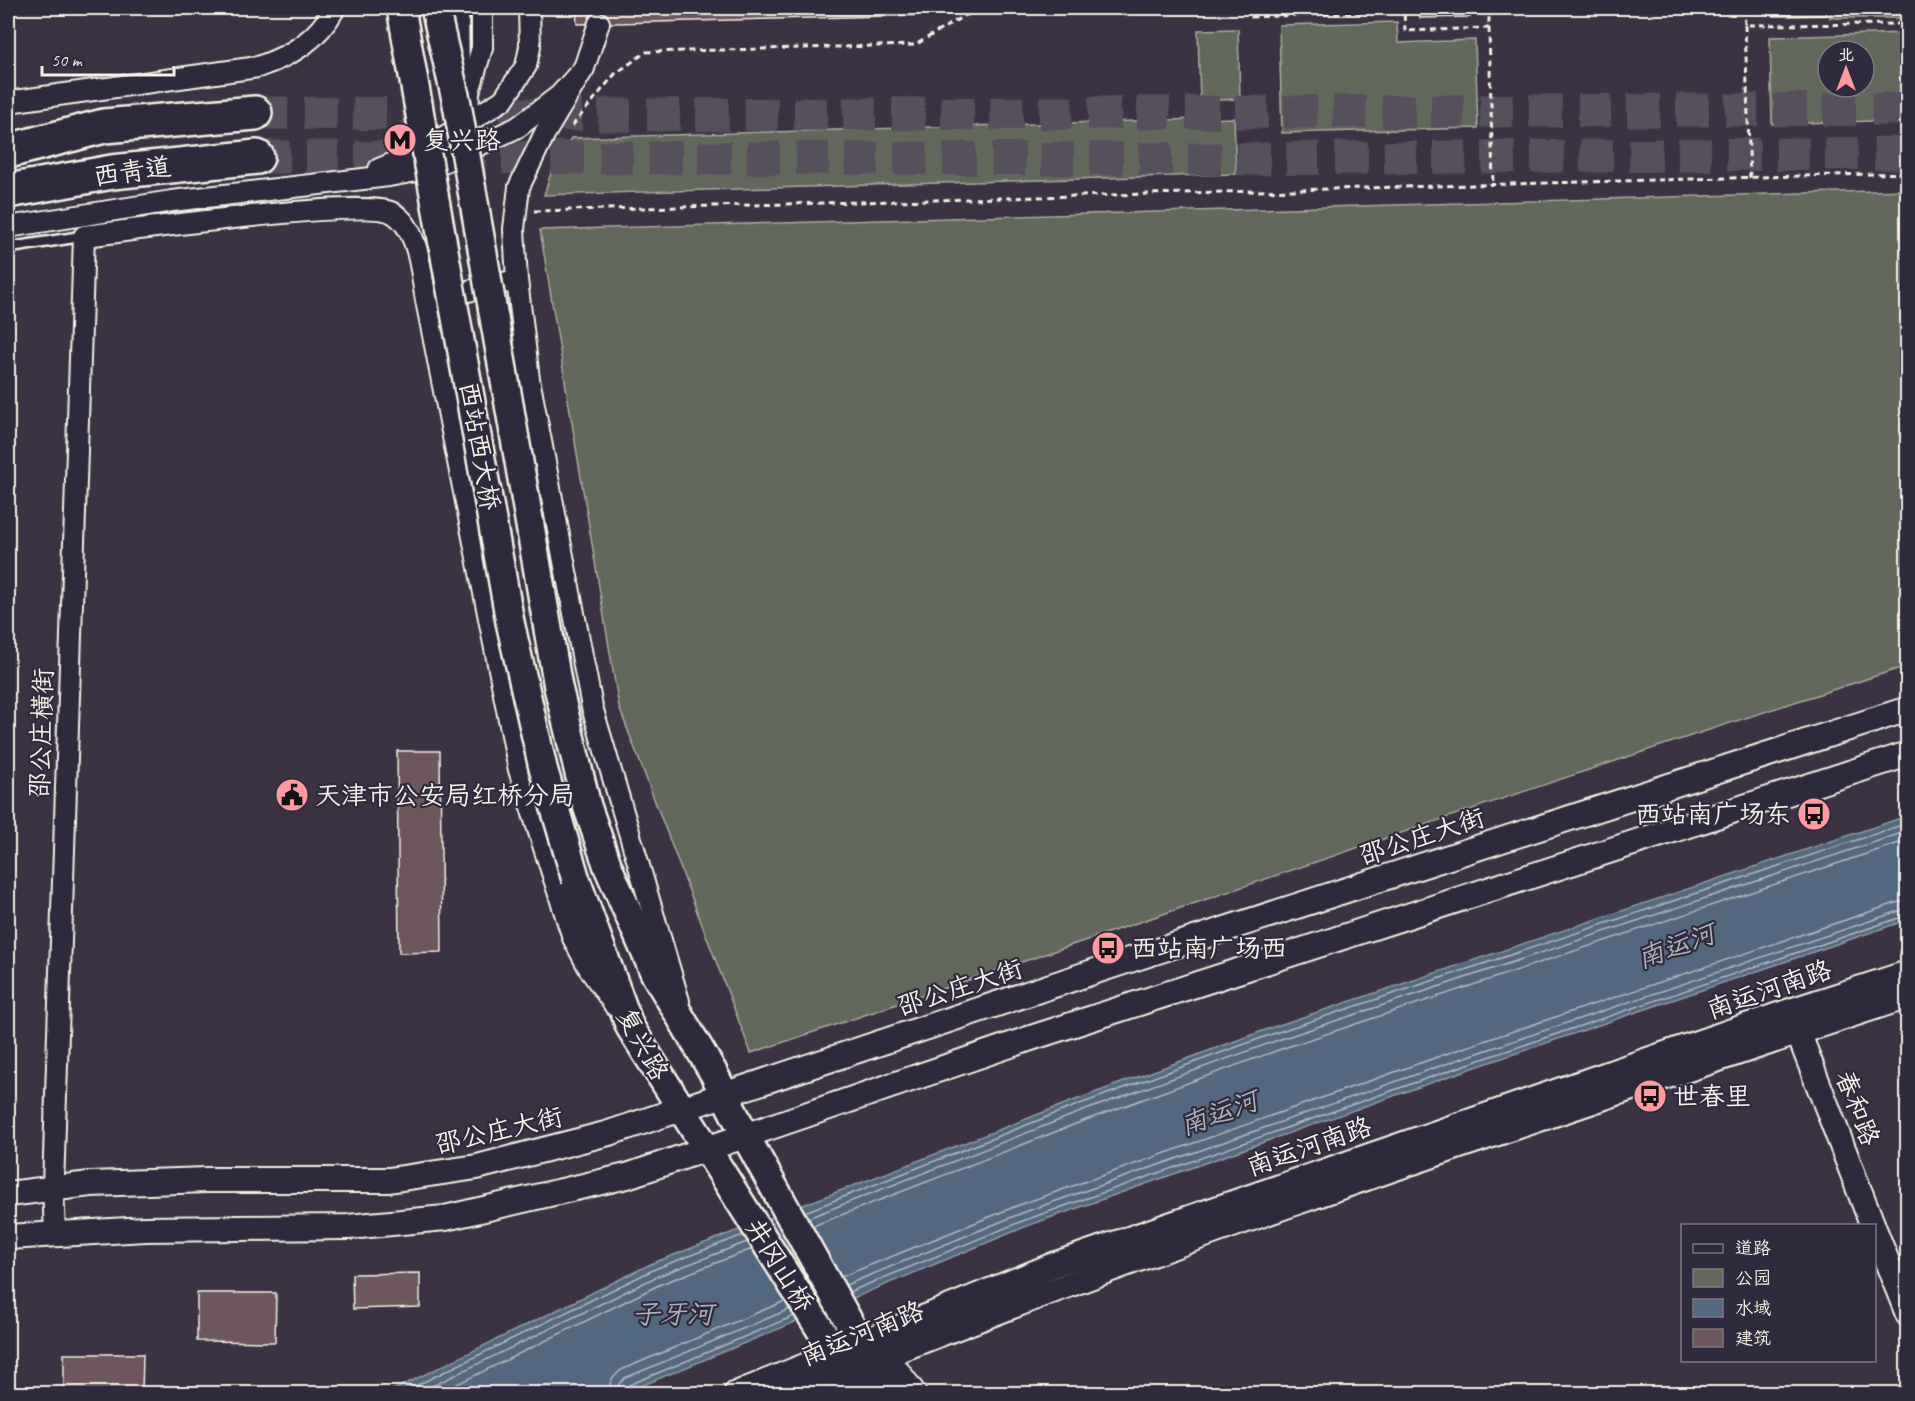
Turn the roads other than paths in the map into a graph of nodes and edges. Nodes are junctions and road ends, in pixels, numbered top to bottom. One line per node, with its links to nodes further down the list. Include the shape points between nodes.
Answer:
1 (335, 8): 9 (street, via 304,47 258,67)
2 (401, 8): 27 (main road, 西站西大桥, bridge, via 510,622 543,768)
3 (435, 8): 10 (main road, 西站西大桥, bridge)
4 (456, 8): 10 (street, bridge)
5 (483, 8): 10 (street, via 482,48)
6 (529, 8): 10 (street, via 530,47 526,66 502,100)
7 (599, 23): 8 (street)
8 (584, 68): 14 (street, via 560,94 518,127); 22 (street, via 545,133 519,187 514,229)
9 (8, 102)
10 (462, 112): 14 (street); 17 (street, via 420,152 388,166); 26 (main road, 西站西大桥, bridge, via 558,687 587,806)
11 (255, 113): 12 (highway, 西青道)
12 (104, 126): 13 (highway); 15 (highway, 西青道)
13 (8, 127)
14 (471, 150): 17 (street, via 428,169)
15 (8, 151)
16 (257, 158): 18 (highway, 西青道, via 112,172)
17 (321, 184): 19 (street, via 172,201)
18 (8, 191)
19 (8, 227)
20 (84, 236): 21 (lane); 23 (street, via 298,213 384,210 408,228); 38 (street, 邵公庄横街)
21 (8, 248)
22 (517, 280): 23 (street); 32 (street, via 529,379 592,707)
23 (426, 300): 31 (street, via 519,770 573,938)
24 (1908, 709): 33 (street, 邵公庄大街)
25 (1908, 754): 35 (street, via 1046,1034)
26 (608, 867): 32 (main road, 复兴路, via 655,974)
27 (576, 880): 31 (main road, 复兴路)
28 (1908, 973): 30 (street, 南运河南路)
29 (1908, 996): 30 (street, 南运河南路)
30 (1794, 1022): 41 (street, 春和路); 46 (street, 南运河南路, via 1056,1264)
31 (630, 1028): 34 (main road, 复兴路)
32 (687, 1029): 33 (main road, 复兴路)
33 (725, 1095): 34 (street, 邵公庄大街); 35 (main road, 复兴路)
34 (680, 1108): 36 (main road, 复兴路); 38 (street, 邵公庄大街, via 609,1133 477,1167 389,1180 207,1180)
35 (746, 1137): 36 (street); 37 (main road, 复兴路)
36 (708, 1148): 40 (main road, 复兴路); 43 (street, via 627,1176 445,1218 348,1227)
37 (772, 1181): 46 (main road, 井冈山桥)
38 (53, 1187): 39 (street, 邵公庄大街); 43 (street, 邵公庄横街)
39 (8, 1194)
40 (736, 1195): 46 (main road, 井冈山桥)
41 (1873, 1224)
42 (1876, 1232): 45 (street, 春和路)
43 (55, 1233): 44 (street)
44 (8, 1237)
45 (1908, 1314)
46 (850, 1356): 47 (street, 南运河南路); 48 (street, 南运河南路); 49 (main road); 50 (main road); 51 (street)
47 (736, 1394)
48 (790, 1394)
49 (861, 1394)
50 (890, 1394)
51 (914, 1394)

